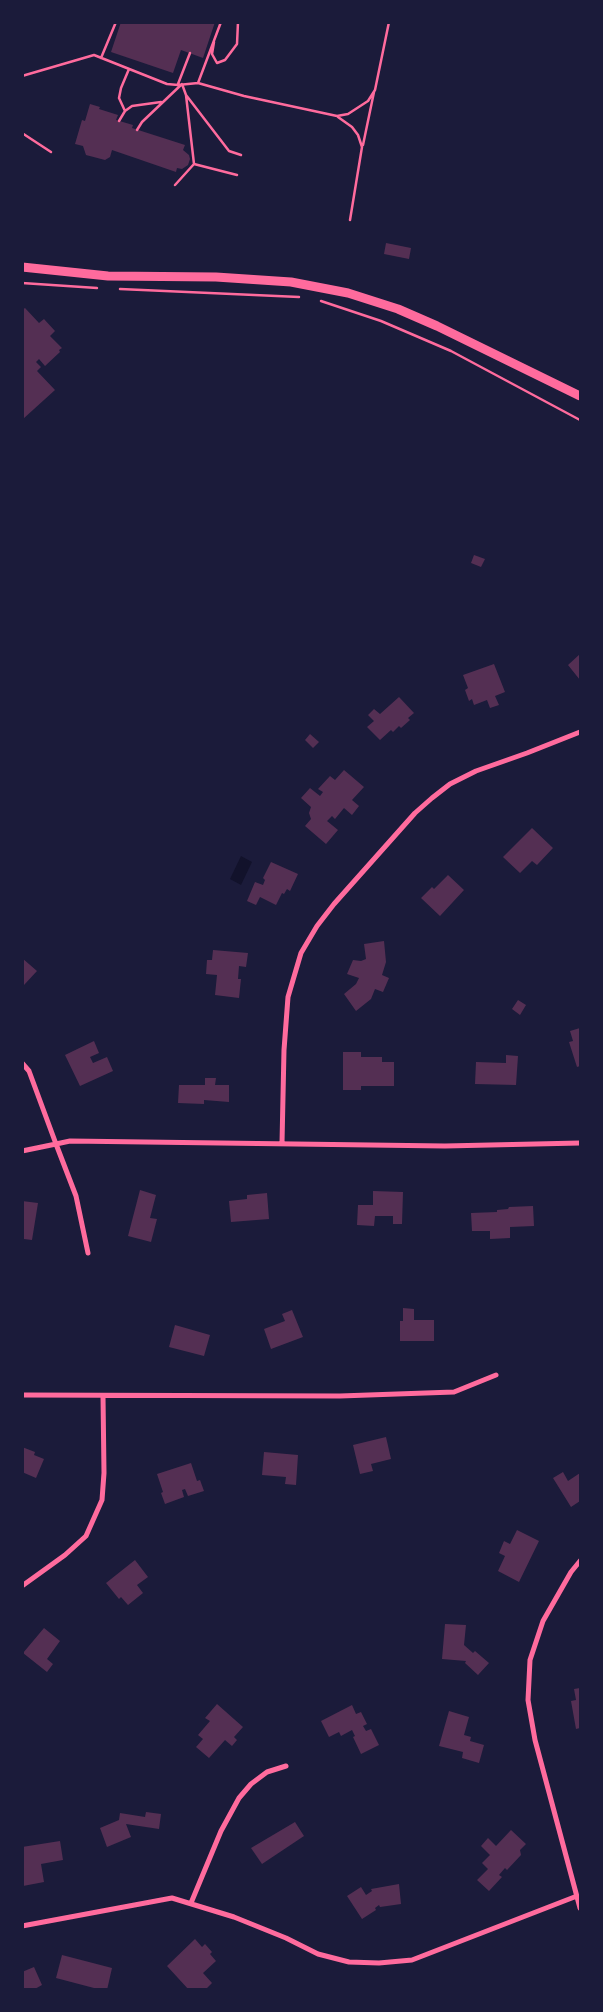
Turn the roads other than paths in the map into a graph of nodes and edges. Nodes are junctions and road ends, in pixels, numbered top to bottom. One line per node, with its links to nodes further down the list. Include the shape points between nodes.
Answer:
1 (22, 266): 2 (street, via 108,276 216,277 291,282 348,293 437,326)
2 (580, 396)
3 (580, 732): 7 (street, via 450,784 415,813 317,926 301,954 288,997)
4 (22, 1063): 6 (street, via 29,1071)
5 (580, 1143): 7 (street, via 445,1146)
6 (56, 1144): 7 (street); 8 (street); 9 (street, via 76,1196)
7 (282, 1144)
8 (22, 1151)
9 (88, 1253)
10 (496, 1375): 12 (street, via 454,1392 340,1396)
11 (22, 1395): 12 (street)
12 (103, 1396): 14 (street, via 102,1500 86,1536)
13 (580, 1561): 16 (street, via 543,1621 530,1660 528,1692 535,1740)
14 (22, 1586)
15 (286, 1766): 17 (street, via 267,1772 239,1798)
16 (577, 1896): 17 (street, via 412,1960 379,1963 349,1962 318,1954 286,1938); 18 (street)
17 (190, 1903): 19 (street, via 172,1898)
18 (580, 1908)
19 (22, 1926)

